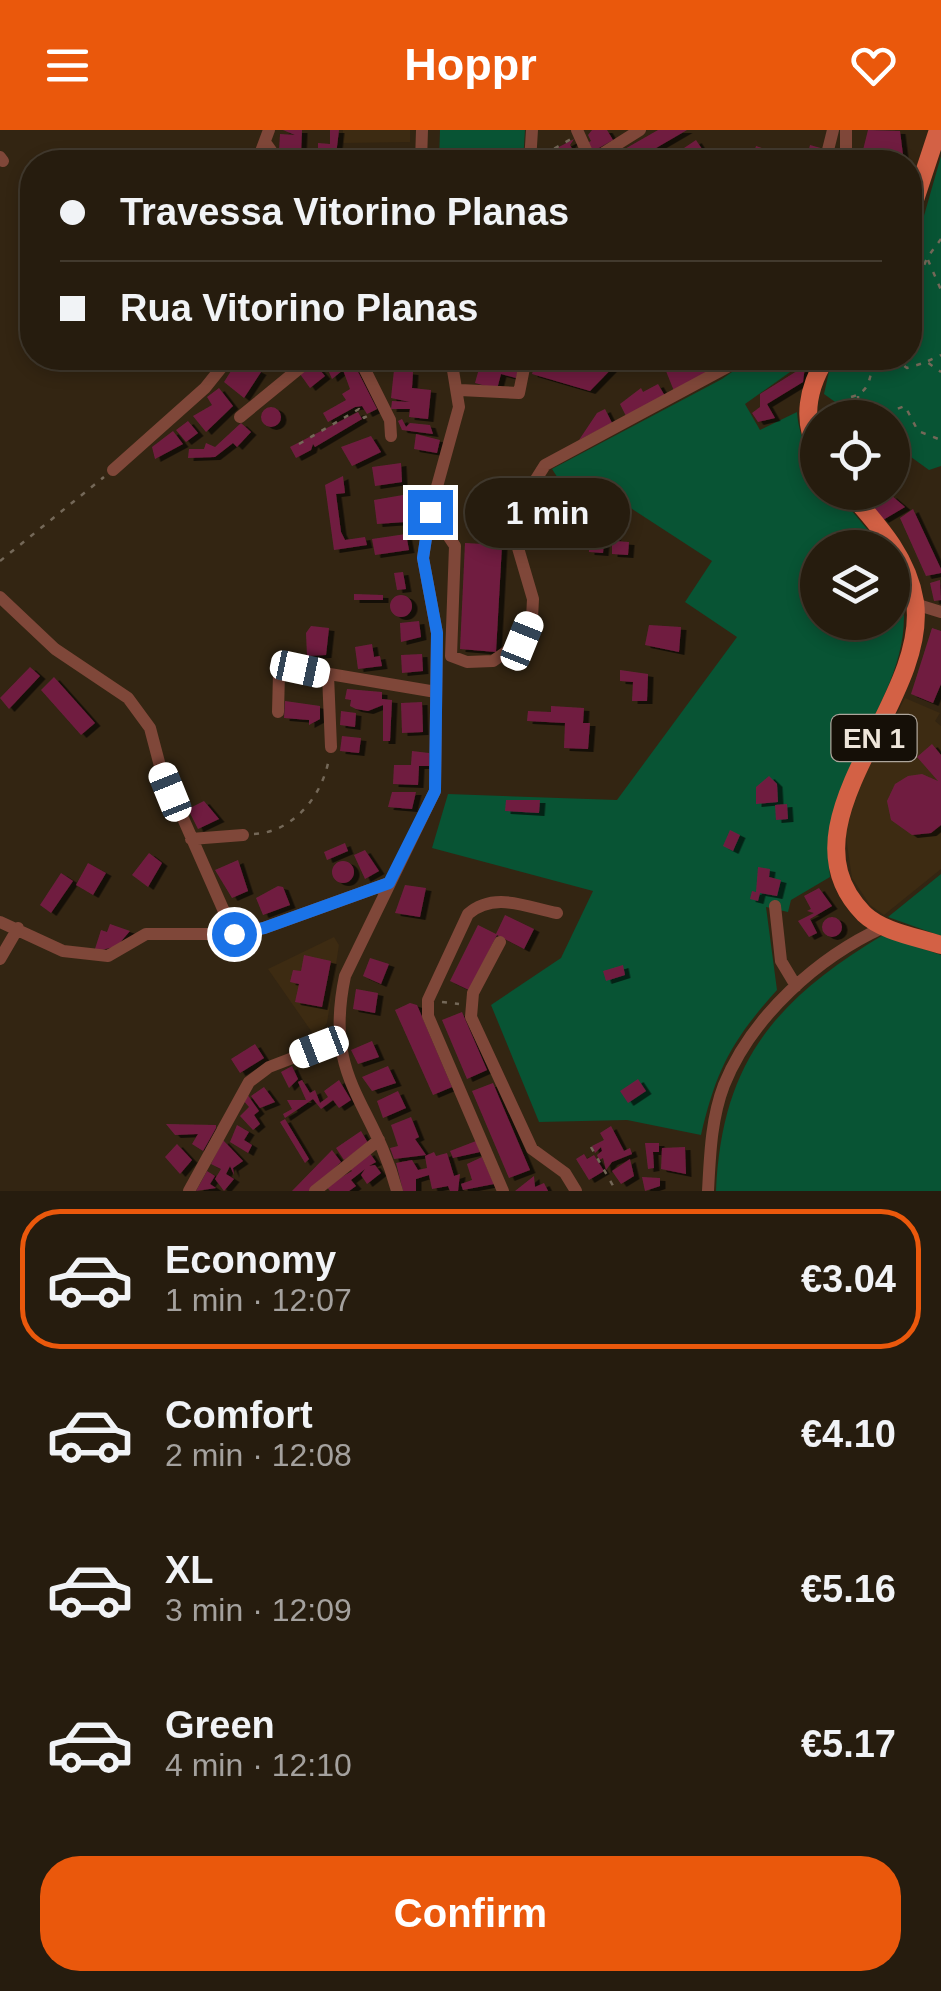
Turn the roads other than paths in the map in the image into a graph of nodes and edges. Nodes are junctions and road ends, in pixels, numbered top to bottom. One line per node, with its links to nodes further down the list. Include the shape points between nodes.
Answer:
1 (640, 130): 3 (street)
2 (938, 130): 4 (main road)
3 (608, 150)
4 (922, 179)
5 (220, 370): 16 (street)
6 (297, 370): 14 (street)
7 (365, 370): 15 (street)
8 (457, 370): 12 (street)
9 (523, 370): 12 (street, via 518,393)
10 (722, 370): 18 (street, via 545,465 518,508 514,531 532,618 522,641 504,657 467,662 451,656 454,546 447,534)
11 (820, 370): 13 (main road)
12 (460, 390): 18 (street)
13 (809, 400)
14 (240, 417)
15 (391, 436)
16 (113, 470)
17 (864, 510): 20 (main road, EN 1, via 900,557)
18 (427, 530): 23 (street, via 424,578 437,633)
19 (0, 597): 27 (street, via 55,650 128,698 150,728)
20 (915, 604): 21 (street); 31 (main road, EN 1, via 908,668 858,769 838,829 841,881)
21 (941, 612)
22 (328, 675): 23 (street); 24 (street, via 279,673); 25 (street)
23 (436, 692): 28 (street, via 435,791)
24 (278, 712)
25 (331, 747)
26 (242, 835): 27 (street)
27 (191, 839): 35 (street)
28 (389, 883): 35 (street); 41 (street, via 345,976)
29 (775, 906): 40 (street, via 781,961)
30 (557, 914): 46 (street, via 500,901 478,905 428,1000 428,1016)
31 (865, 914): 33 (main road, EN 1); 36 (street)
32 (0, 922): 34 (street)
33 (884, 927): 36 (street); 38 (main road, EN 1)
34 (18, 928): 35 (street, via 62,951 108,956 146,934); 39 (street)
35 (234, 934)
36 (854, 940): 40 (street)
37 (500, 942): 47 (street, via 473,993 471,1017 532,1149)
38 (941, 945)
39 (0, 958)
40 (796, 986): 48 (street, via 754,1033 724,1085)
41 (337, 1041): 42 (street, via 344,1072); 43 (street, via 269,1067 250,1082)
42 (379, 1140): 44 (street); 45 (street)
43 (189, 1191)
44 (316, 1191)
45 (397, 1191)
46 (503, 1191)
47 (576, 1191)
48 (708, 1191)

